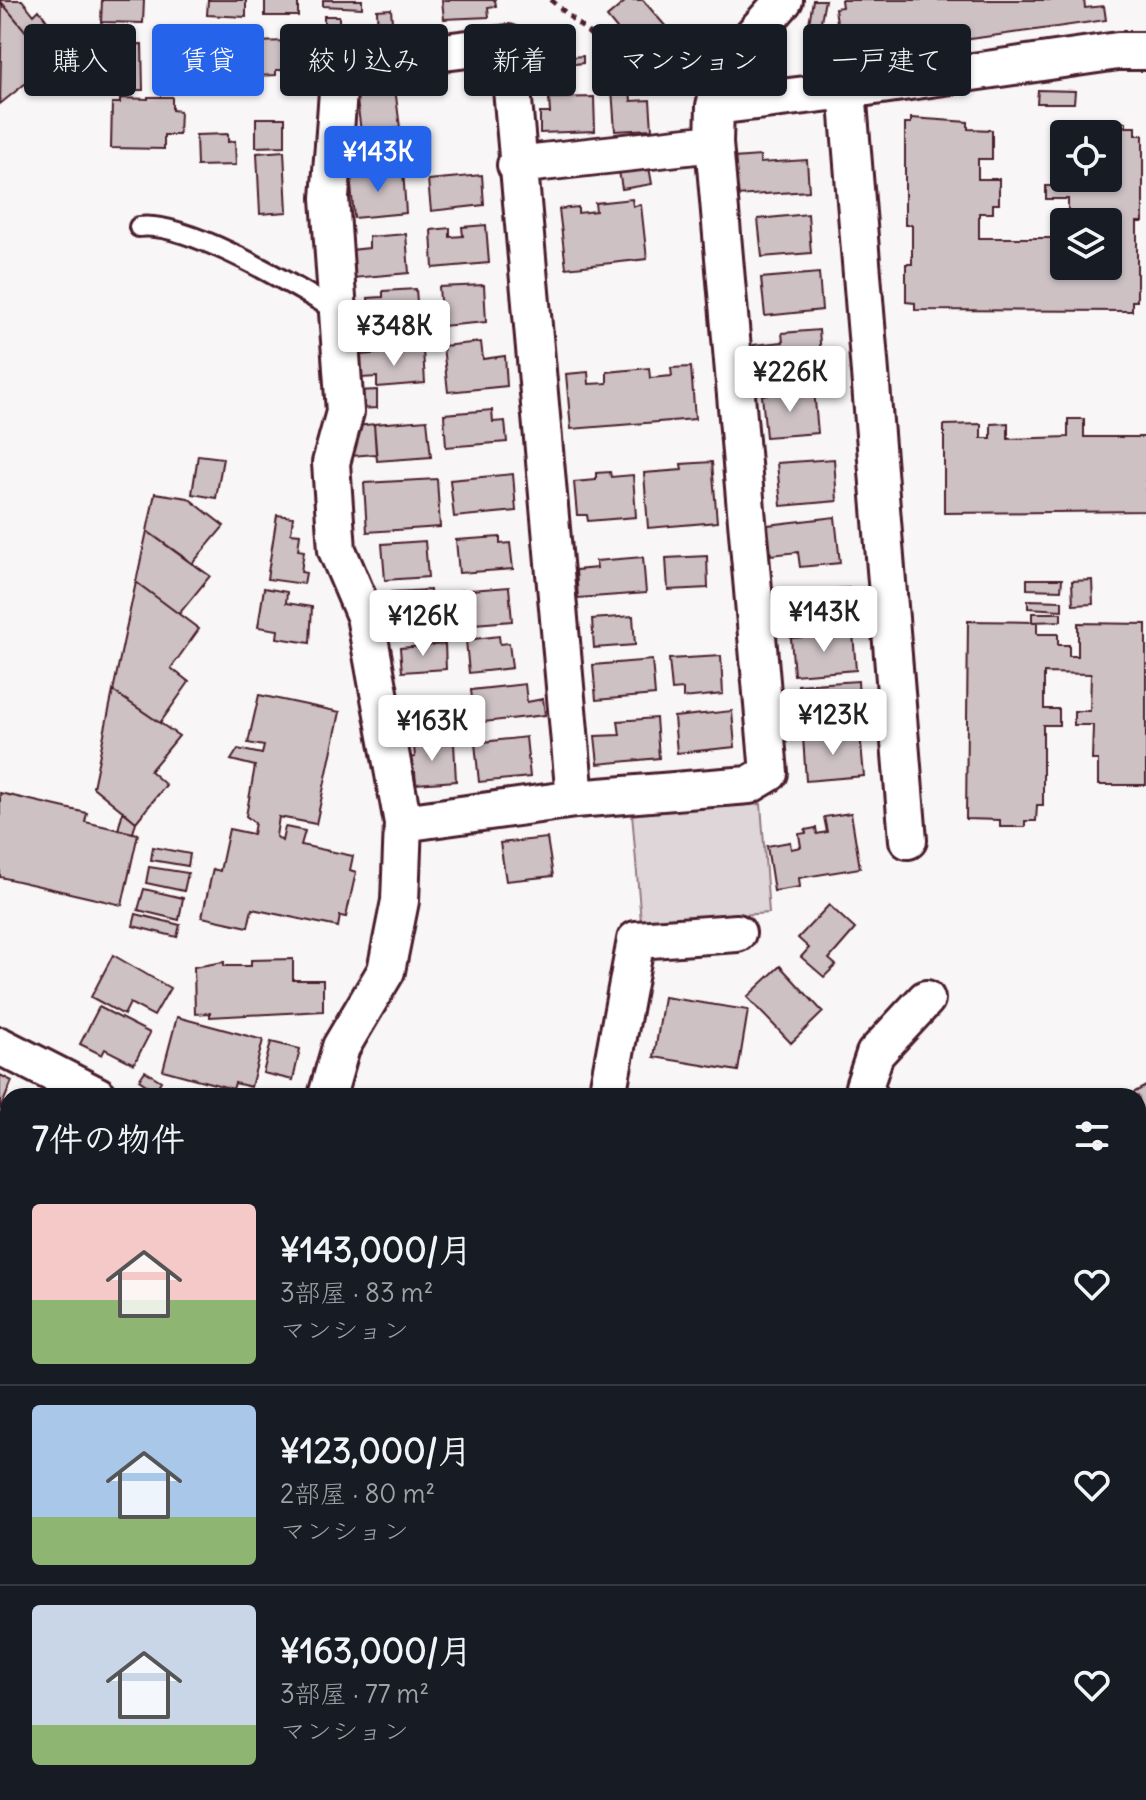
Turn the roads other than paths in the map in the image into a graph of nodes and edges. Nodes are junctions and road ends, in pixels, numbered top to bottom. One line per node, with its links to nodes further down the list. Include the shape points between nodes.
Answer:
1 (784, 0): 6 (street, via 725,67)
2 (1146, 51): 3 (street)
3 (971, 72)
4 (803, 95): 6 (street)
5 (847, 96): 13 (street)
6 (715, 106): 7 (street)
7 (714, 143): 8 (street); 11 (street, via 769,773 749,785)
8 (516, 165): 10 (street, via 508,44 340,65 330,198); 11 (street)
9 (139, 227): 10 (lane, via 181,233)
10 (337, 311): 12 (street, via 345,412 331,463 337,550 365,616)
11 (575, 799): 12 (street)
12 (403, 823): 18 (street, via 400,901 386,971 341,1047)
13 (908, 840)
14 (737, 933): 19 (street, via 636,940)
15 (926, 999): 20 (street, via 875,1054)
16 (0, 1046): 17 (street)
17 (82, 1088)
18 (329, 1088)
19 (608, 1088)
20 (865, 1088)

